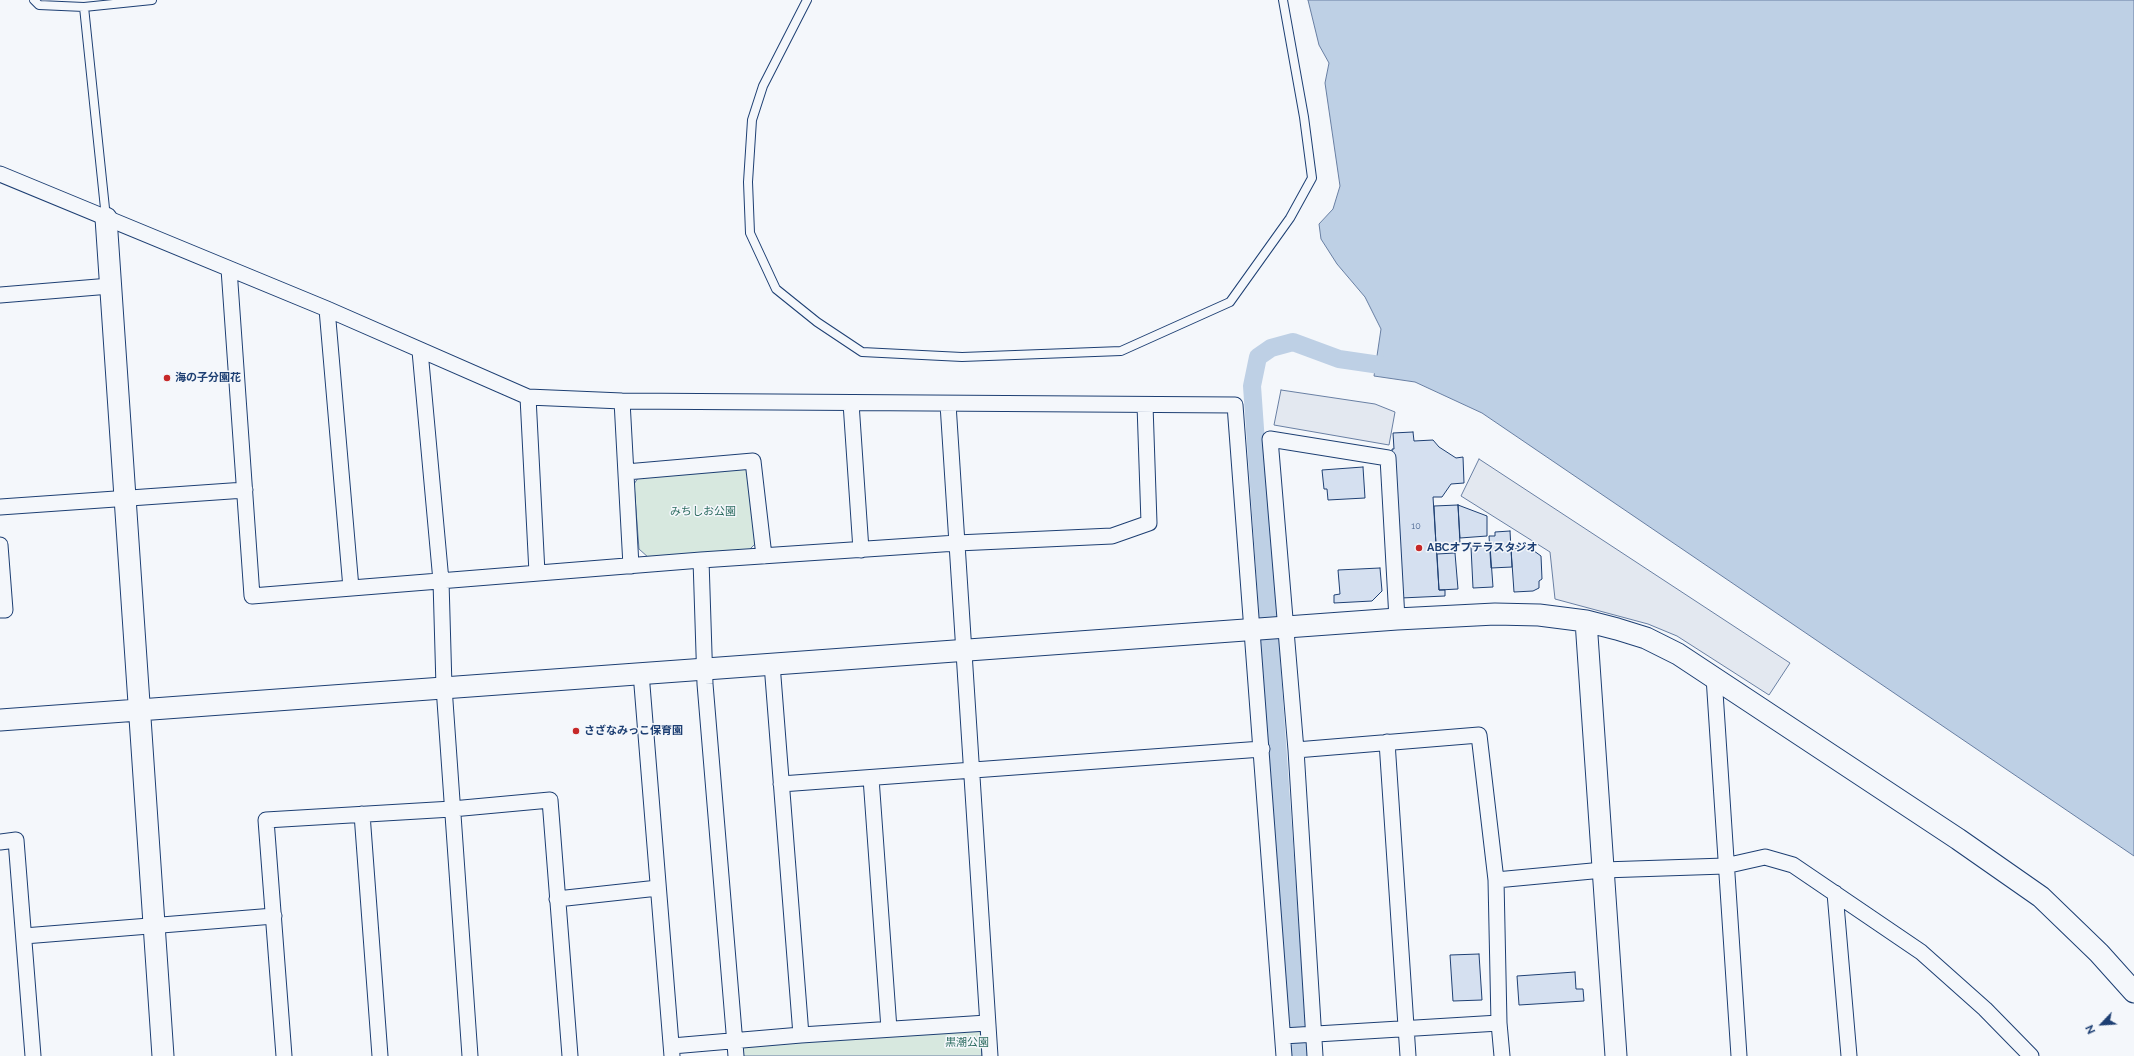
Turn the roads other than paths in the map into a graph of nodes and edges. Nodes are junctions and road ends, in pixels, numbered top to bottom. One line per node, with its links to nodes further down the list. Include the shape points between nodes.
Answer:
1 (34, 0): 5 (lane, via 39,5)
2 (152, 0): 5 (lane)
3 (807, 0): 4 (lane, via 763,86 752,120 748,182 750,233 776,289 817,322 862,352 962,357 1121,351 1230,302 1290,218 1312,178)
4 (1283, 0)
5 (84, 7): 7 (lane)
6 (0, 174): 7 (street)
7 (106, 218): 8 (street); 9 (street)
8 (229, 269): 11 (street); 19 (street)
9 (110, 286): 10 (street); 20 (street)
10 (0, 295)
11 (327, 309): 12 (street); 30 (street)
12 (420, 351): 13 (street); 29 (street)
13 (528, 397): 14 (street); 28 (street)
14 (622, 401): 15 (street); 18 (street)
15 (851, 403): 16 (street); 24 (street)
16 (948, 404): 17 (street); 22 (street)
17 (1145, 405): 22 (street, via 1149,523 1112,536); 34 (street, via 1235,405)
18 (626, 472): 25 (street, via 753,461); 27 (street)
19 (245, 490): 20 (street); 30 (street, via 252,596)
20 (125, 497): 21 (street); 41 (street)
21 (0, 507)
22 (957, 543): 24 (street); 35 (street)
23 (0, 545): 31 (street, via 5,610)
24 (862, 550): 25 (street)
25 (764, 556): 26 (street)
26 (701, 560): 27 (street); 37 (street)
27 (631, 566): 28 (street)
28 (537, 573): 29 (street)
29 (441, 581): 30 (street); 40 (street)
30 (351, 588)
31 (0, 610)
32 (1397, 619): 33 (street, via 1495,614 1539,615); 34 (street); 34 (street, via 1388,458 1270,439)
33 (1586, 621): 39 (street, via 1646,638 1678,654); 53 (street)
34 (1268, 629): 35 (street); 44 (street); 45 (street)
35 (964, 650): 36 (street); 46 (street)
36 (772, 664): 37 (street); 48 (street)
37 (704, 669): 38 (street); 69 (street)
38 (640, 673): 40 (street); 55 (street)
39 (1714, 677): 52 (street); 61 (street, via 2041,896)
40 (444, 687): 41 (street); 49 (street)
41 (139, 709): 42 (street); 59 (street)
42 (0, 720)
43 (1387, 742): 45 (street); 54 (street, via 1479,735); 65 (street)
44 (1262, 750): 46 (street); 68 (street)
45 (1296, 750): 66 (street)
46 (972, 770): 47 (street); 62 (street)
47 (871, 778): 48 (street); 64 (street)
48 (781, 784): 67 (street)
49 (452, 809): 50 (street); 57 (street, via 550,800); 75 (street)
50 (362, 814): 58 (street, via 266,820); 74 (street)
51 (0, 842): 60 (street, via 16,840)
52 (1725, 866): 53 (street); 56 (street, via 1765,857 1793,865); 83 (street)
53 (1603, 870): 54 (street); 82 (street)
54 (1496, 880): 63 (street)
55 (658, 888): 57 (street); 70 (street)
56 (1835, 893): 84 (street); 85 (street, via 1921,952 1985,1009)
57 (557, 899): 76 (street)
58 (274, 916): 59 (street); 73 (street)
59 (154, 925): 60 (street); 72 (street)
60 (24, 936): 71 (street)
61 (2134, 992)
62 (987, 1023): 64 (street); 77 (street)
63 (1499, 1023): 65 (street); 81 (street)
64 (889, 1029): 67 (street)
65 (1406, 1029): 66 (street); 80 (street)
66 (1314, 1035): 68 (street); 79 (street)
67 (801, 1036): 69 (street)
68 (1283, 1036): 78 (street)
69 (735, 1049): 70 (street)
70 (672, 1051)
71 (33, 1056)
72 (163, 1056)
73 (284, 1056)
74 (380, 1056)
75 (470, 1056)
76 (570, 1056)
77 (990, 1056)
78 (1284, 1056)
79 (1315, 1056)
80 (1408, 1056)
81 (1502, 1056)
82 (1616, 1056)
83 (1739, 1056)
84 (1849, 1056)
85 (2031, 1056)

